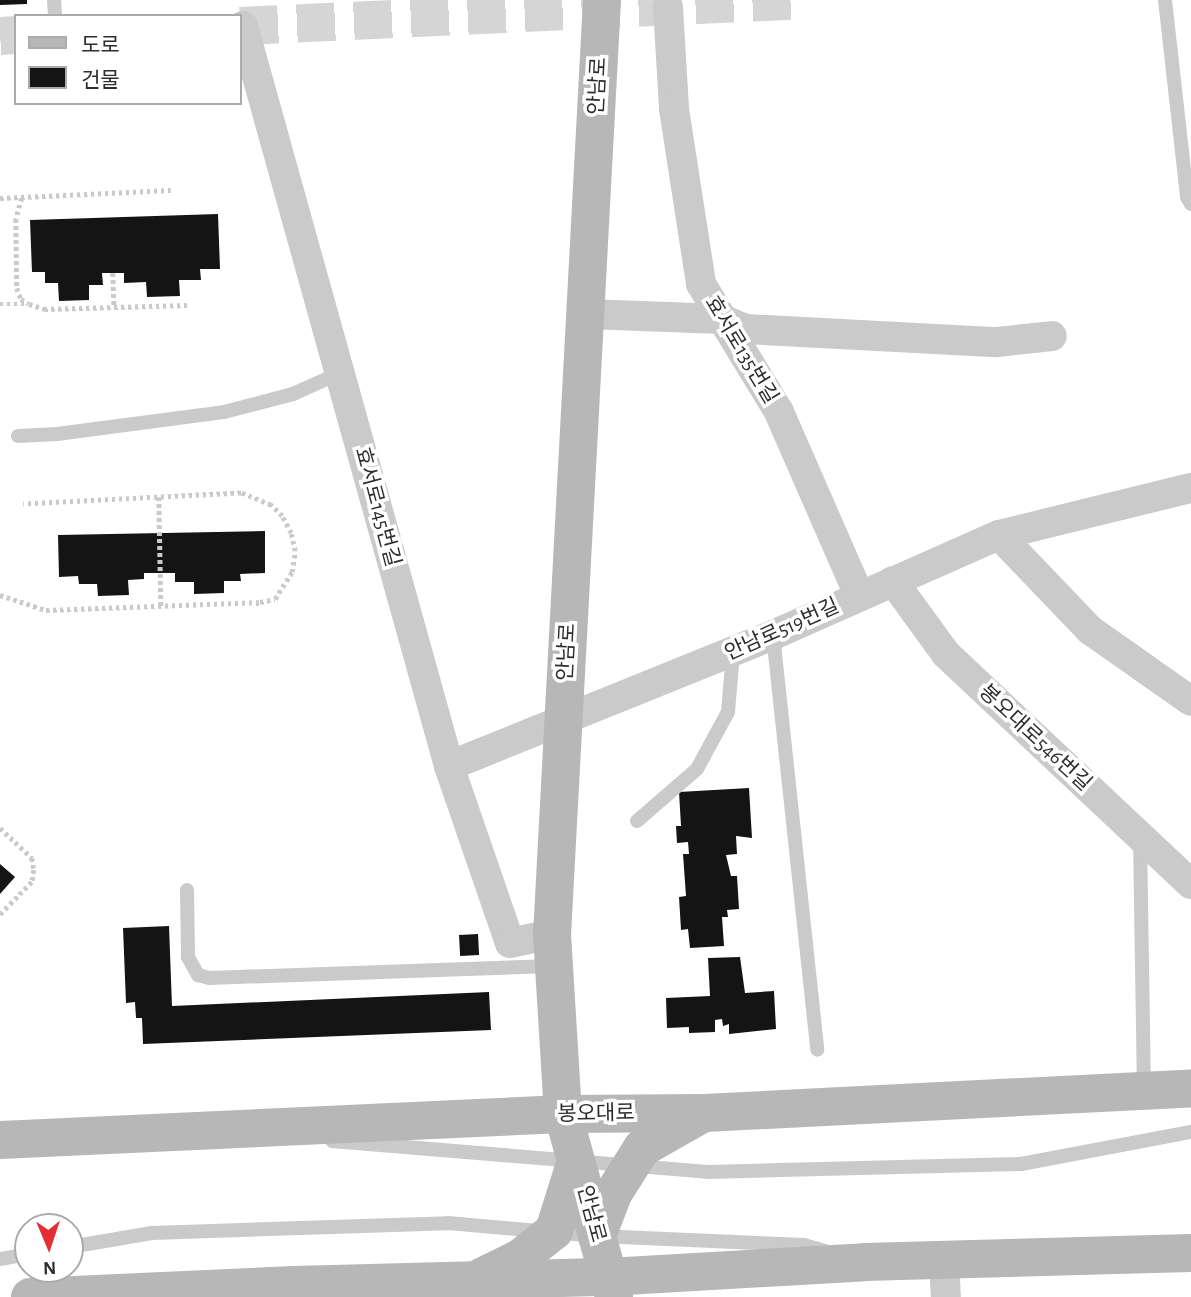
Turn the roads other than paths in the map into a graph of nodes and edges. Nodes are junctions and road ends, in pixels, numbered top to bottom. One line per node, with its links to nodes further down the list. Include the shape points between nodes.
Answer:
1 (602, 0): 6 (main road, 안남로)
2 (1165, 0): 5 (lane)
3 (668, 7): 7 (street, 효서로135번길, via 674,109 701,284)
4 (243, 26): 9 (street, 효서로145번길)
5 (1191, 204)
6 (586, 314): 7 (street); 18 (main road, 안남로)
7 (722, 318): 8 (street, via 744,329 997,342); 14 (street, 효서로135번길, via 779,412)
8 (1052, 336)
9 (340, 373): 10 (lane, via 293,394 224,412); 19 (street, 효서로145번길)
10 (18, 436)
11 (1191, 488): 12 (street, 안남로519번길)
12 (999, 535): 13 (street, 안남로519번길); 17 (street, via 1090,630)
13 (893, 581): 14 (street, 안남로519번길); 21 (street, 봉오대로546번길, via 946,654)
14 (859, 595): 15 (street, 안남로519번길)
15 (773, 635): 16 (street, 안남로519번길); 25 (lane)
16 (733, 652): 18 (street, 안남로519번길); 20 (lane, via 728,712 696,769)
17 (1191, 701)
18 (564, 722): 19 (street, 안남로519번길); 24 (main road, 안남로)
19 (449, 766): 24 (street, 효서로145번길, via 510,943)
20 (637, 821)
21 (1140, 836): 22 (street, 봉오대로546번길); 27 (lane)
22 (1191, 884)
23 (187, 890): 24 (lane, via 188,957 198,975 209,978)
24 (553, 950): 29 (main road, 안남로)
25 (817, 1050)
26 (1191, 1088): 27 (main road, 봉오대로)
27 (1144, 1089): 28 (main road, 봉오대로)
28 (705, 1113): 29 (main road, 봉오대로); 34 (main road, via 642,1148)
29 (563, 1114): 30 (main road, 봉오대로); 33 (main road, 안남로)
30 (229, 1131): 32 (main road, 봉오대로); 33 (lane)
31 (1191, 1132): 34 (lane, via 1021,1164 708,1172)
32 (0, 1140)
33 (576, 1161): 34 (lane); 35 (main road); 36 (main road, 안남로)
34 (632, 1164): 36 (main road, via 613,1194)
35 (554, 1231): 36 (lane); 37 (lane, via 448,1223 152,1233); 41 (main road, via 520,1258)
36 (597, 1236): 39 (lane, via 804,1245); 42 (main road, 안남로)
37 (84, 1245)
38 (1191, 1253): 40 (main road)
39 (865, 1262): 40 (main road); 42 (main road)
40 (945, 1279)
41 (476, 1280): 42 (main road); 43 (main road)
42 (611, 1287)
43 (296, 1291): 44 (main road)
44 (30, 1297)

